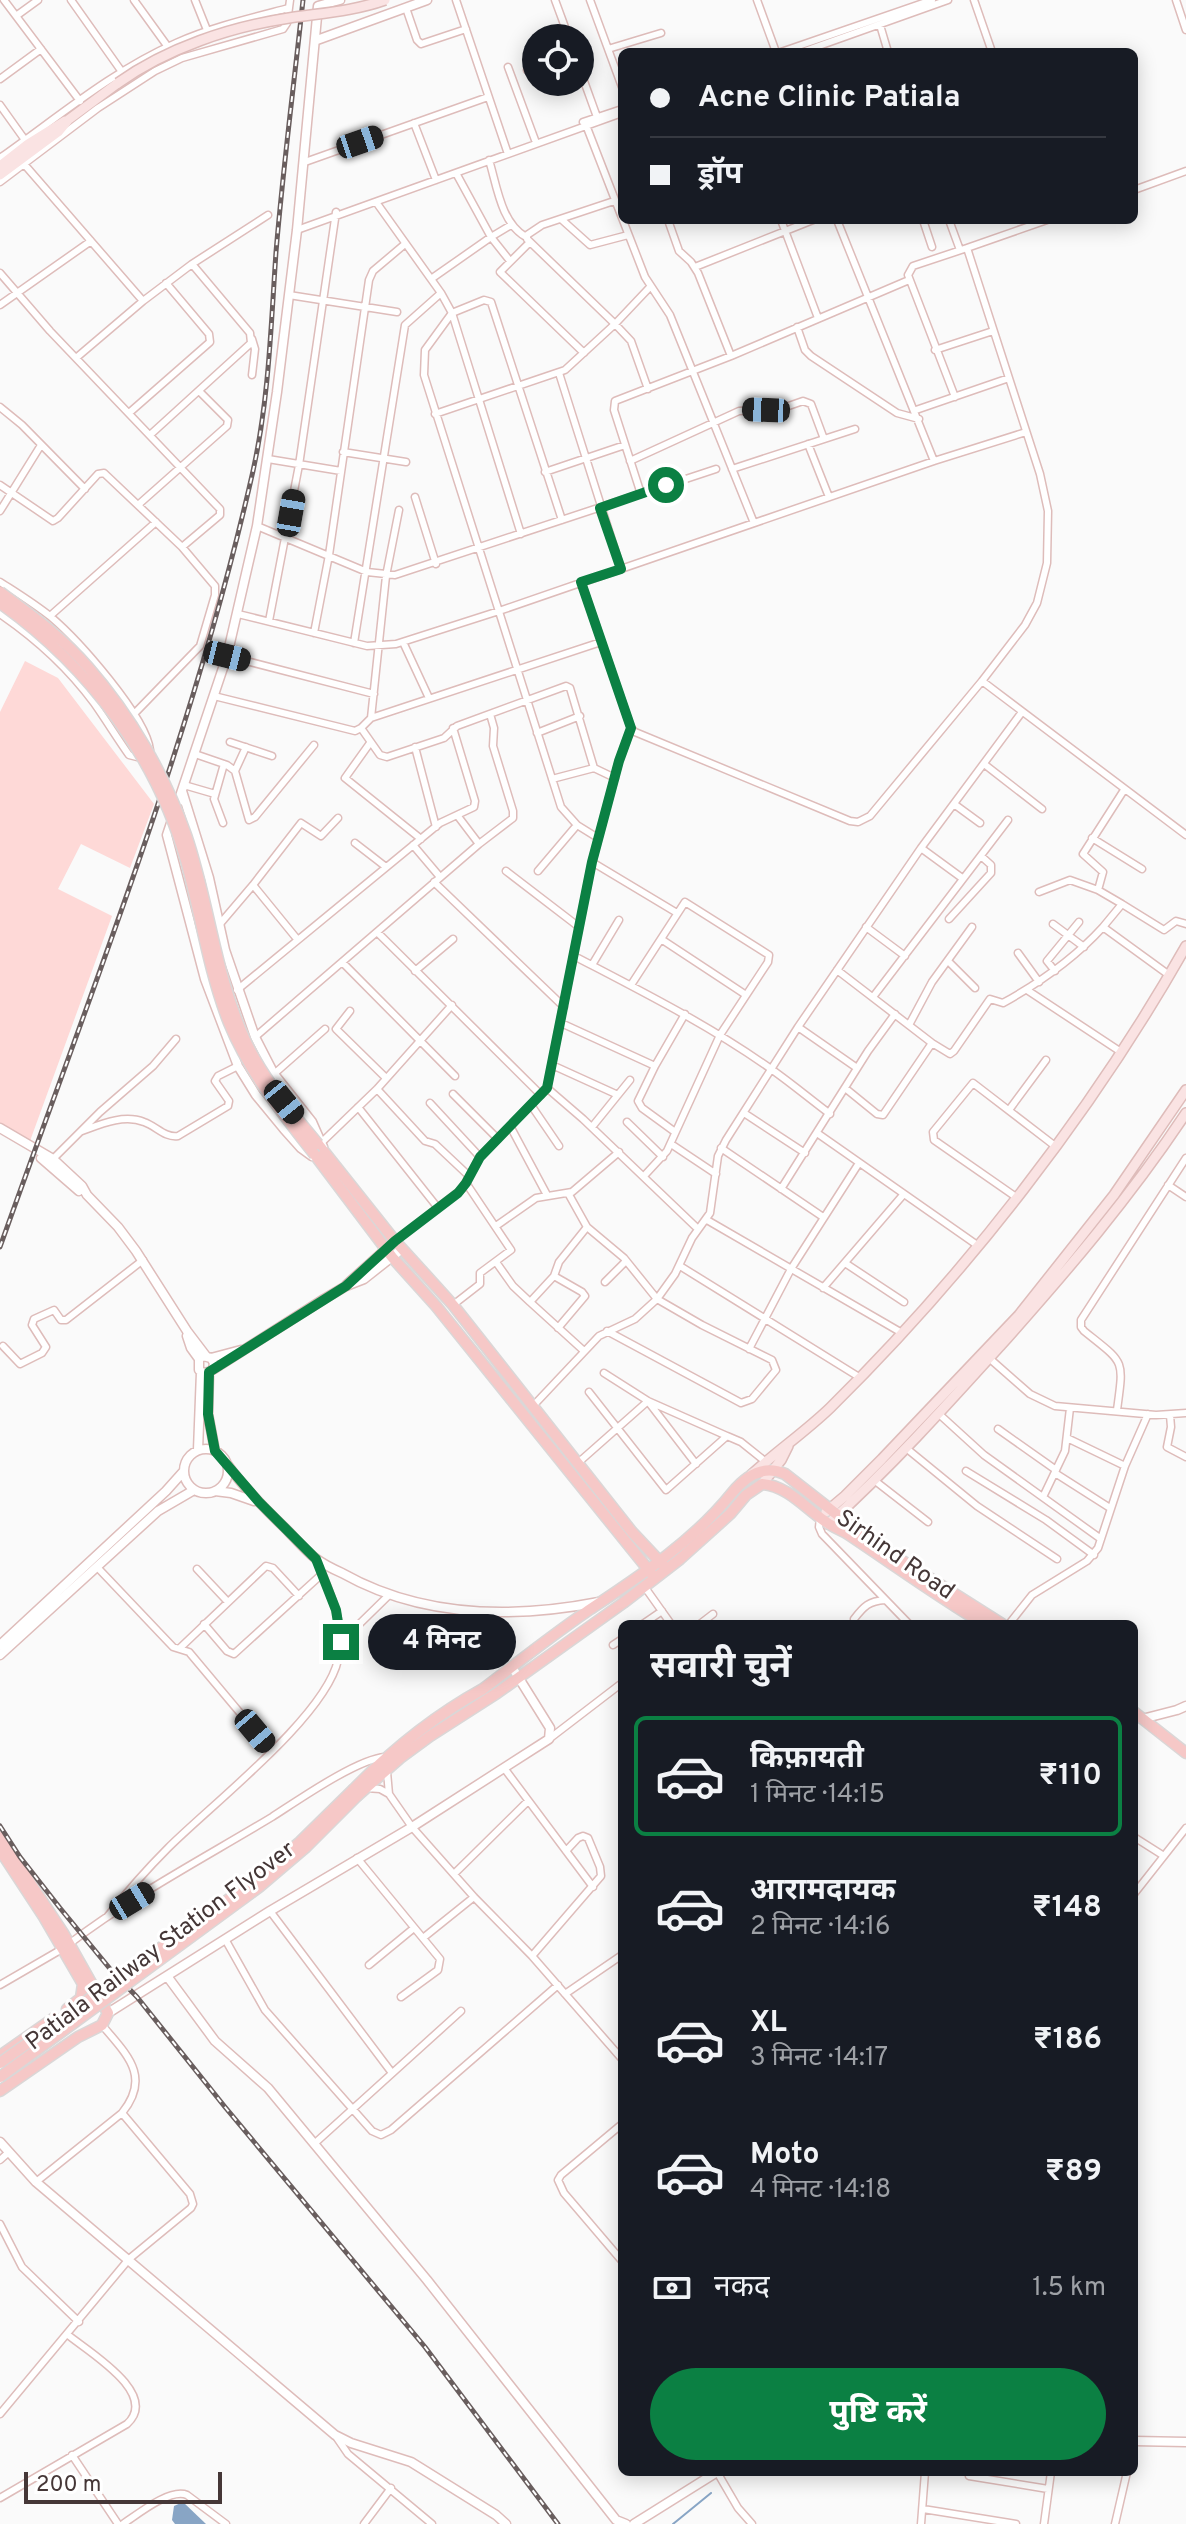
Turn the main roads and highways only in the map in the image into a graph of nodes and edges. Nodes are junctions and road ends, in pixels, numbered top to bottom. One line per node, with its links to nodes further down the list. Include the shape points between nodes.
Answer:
1 (385, 0): 2 (main road, bridge, via 219,35 120,78)
2 (68, 120): 3 (main road); 4 (main road)
3 (0, 166)
4 (0, 175)
5 (0, 592): 10 (main road, bridge, via 87,666 126,716 186,837 223,979 245,1040)
6 (0, 603): 10 (main road, bridge, via 82,673 138,753 181,846 229,1022 251,1069)
7 (1186, 946): 12 (main road, via 1121,1052 1016,1197 902,1333)
8 (1186, 1090): 11 (main road, via 1114,1195)
9 (1186, 1113): 11 (main road, via 1069,1269)
10 (320, 1151): 16 (main road, via 453,1305); 17 (main road, via 389,1253)
11 (986, 1356): 14 (main road); 14 (main road, via 939,1414)
12 (769, 1466): 13 (main road); 14 (main road, Sirhind Road); 16 (main road, via 738,1486)
13 (762, 1484): 15 (main road, Sirhind Road, via 777,1487); 16 (main road)
14 (838, 1509): 15 (main road); 18 (main road, Sirhind Road, via 871,1541)
15 (822, 1523): 18 (main road, Sirhind Road)
16 (663, 1565): 17 (main road)
17 (651, 1573): 25 (main road, via 423,1727); 25 (main road, via 644,1586 518,1678)
18 (962, 1605): 19 (main road); 20 (main road)
19 (979, 1620)
20 (994, 1620)
21 (1138, 1718): 23 (main road)
22 (1138, 1718): 24 (main road)
23 (1186, 1753)
24 (1186, 1761)
25 (386, 1762): 26 (main road, Patiala Railway Station Flyover)
26 (359, 1790): 31 (main road, Patiala Railway Station Flyover, bridge, via 257,1879); 32 (main road, Patiala Railway Station Flyover, bridge, via 306,1847 259,1887)
27 (0, 1837): 29 (main road)
28 (0, 1850): 29 (main road)
29 (66, 1946): 30 (main road, via 83,1984 81,1998); 33 (main road, via 108,2013 102,2025)
30 (0, 2056)
31 (0, 2063)
32 (0, 2077)
33 (0, 2091)

